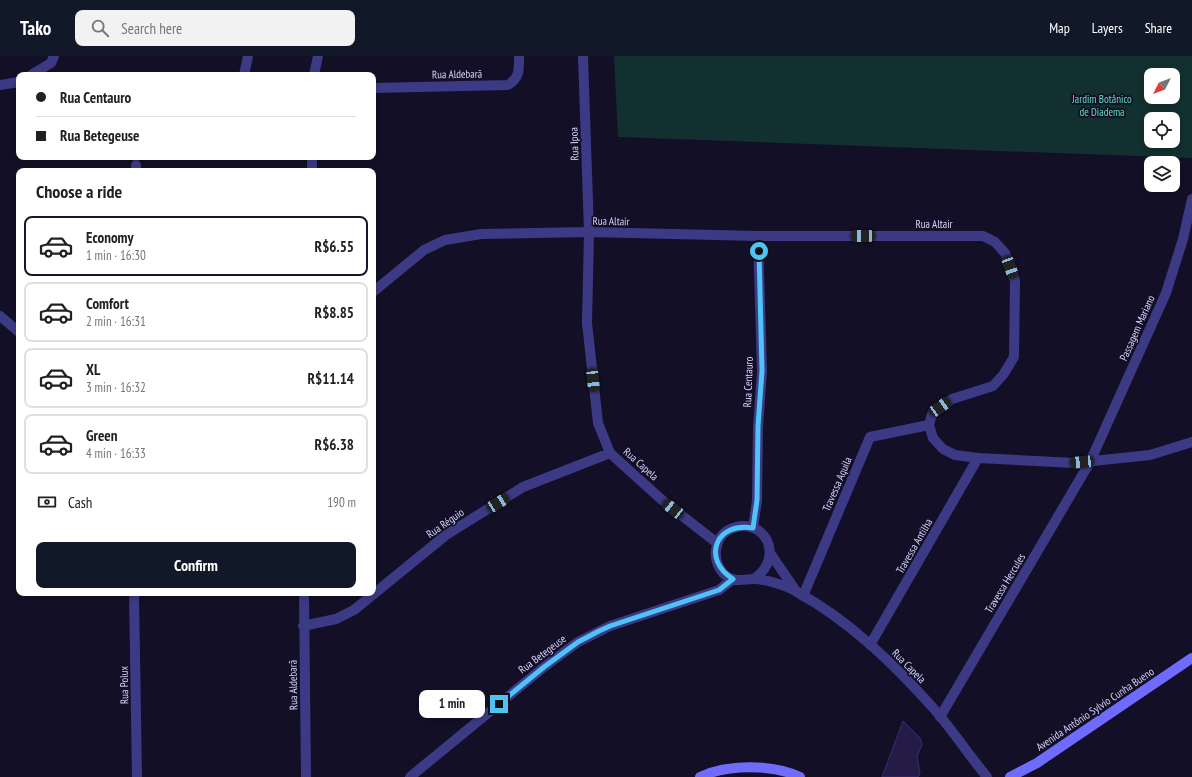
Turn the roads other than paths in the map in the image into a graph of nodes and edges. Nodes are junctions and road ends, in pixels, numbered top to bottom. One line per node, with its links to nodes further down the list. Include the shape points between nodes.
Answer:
1 (54, 56): 6 (street, via 51,63)
2 (248, 56): 7 (street)
3 (318, 56): 8 (street)
4 (519, 56): 11 (street, Rua Aldebarã, via 518,75 515,81 508,85)
5 (583, 56): 13 (street, Rua Ipoa)
6 (36, 72)
7 (245, 72)
8 (315, 72)
9 (16, 82): 10 (street)
10 (0, 84)
11 (376, 88)
12 (1192, 199): 22 (street, Passagem Mariano, via 1166,293)
13 (589, 232): 14 (street, Rua Altair); 15 (street, Rua Altair, via 480,234 445,240 424,250); 20 (street, Rua Capela, via 587,324 598,423)
14 (758, 236): 18 (street, Rua Altair, via 983,236 995,242 1004,253 1015,281 1014,357 993,386 952,399 932,414); 23 (street, Rua Centauro, via 762,371 757,500)
15 (376, 290)
16 (0, 316): 17 (street)
17 (16, 329)
18 (929, 425): 21 (street, via 933,438 943,449 955,455); 29 (street, Travessa Aquila, via 870,437)
19 (1192, 442): 22 (street, via 1150,454)
20 (610, 453): 24 (street, Rua Capela, via 662,500); 28 (street, Rua Réguio, via 523,487 446,535)
21 (978, 458): 22 (street); 34 (street, Travessa Antilha)
22 (1090, 462): 36 (street, Travessa Hercules)
23 (753, 528): 24 (street, via 732,528 723,534); 25 (street, via 768,542)
24 (717, 543): 26 (street, via 715,554 718,564 724,573)
25 (770, 553): 27 (street, via 769,564 763,573); 29 (street, Rua Capela)
26 (733, 579): 27 (street); 39 (street, Rua Betegeuse, via 719,590 610,626 578,642)
27 (754, 579): 29 (street, Rua Capela)
28 (376, 592)
29 (800, 593): 34 (street, Rua Capela, via 854,629)
30 (134, 596): 37 (street, Rua Polux)
31 (304, 596): 33 (street, Rua Aldebarã)
32 (371, 596): 33 (street, Rua Réguio, via 354,610 336,619)
33 (304, 626): 38 (street, Rua Aldebarã)
34 (870, 645): 36 (street, Rua Capela)
35 (1192, 658): 43 (main road, Avenida Antônio Sylvio Cunha Bueno, via 1037,763)
36 (940, 717): 42 (street, Rua Capela)
37 (137, 777)
38 (306, 777)
39 (410, 777)
40 (700, 777): 41 (main road, via 712,771 754,767)
41 (800, 777)
42 (987, 777)
43 (1010, 777)

